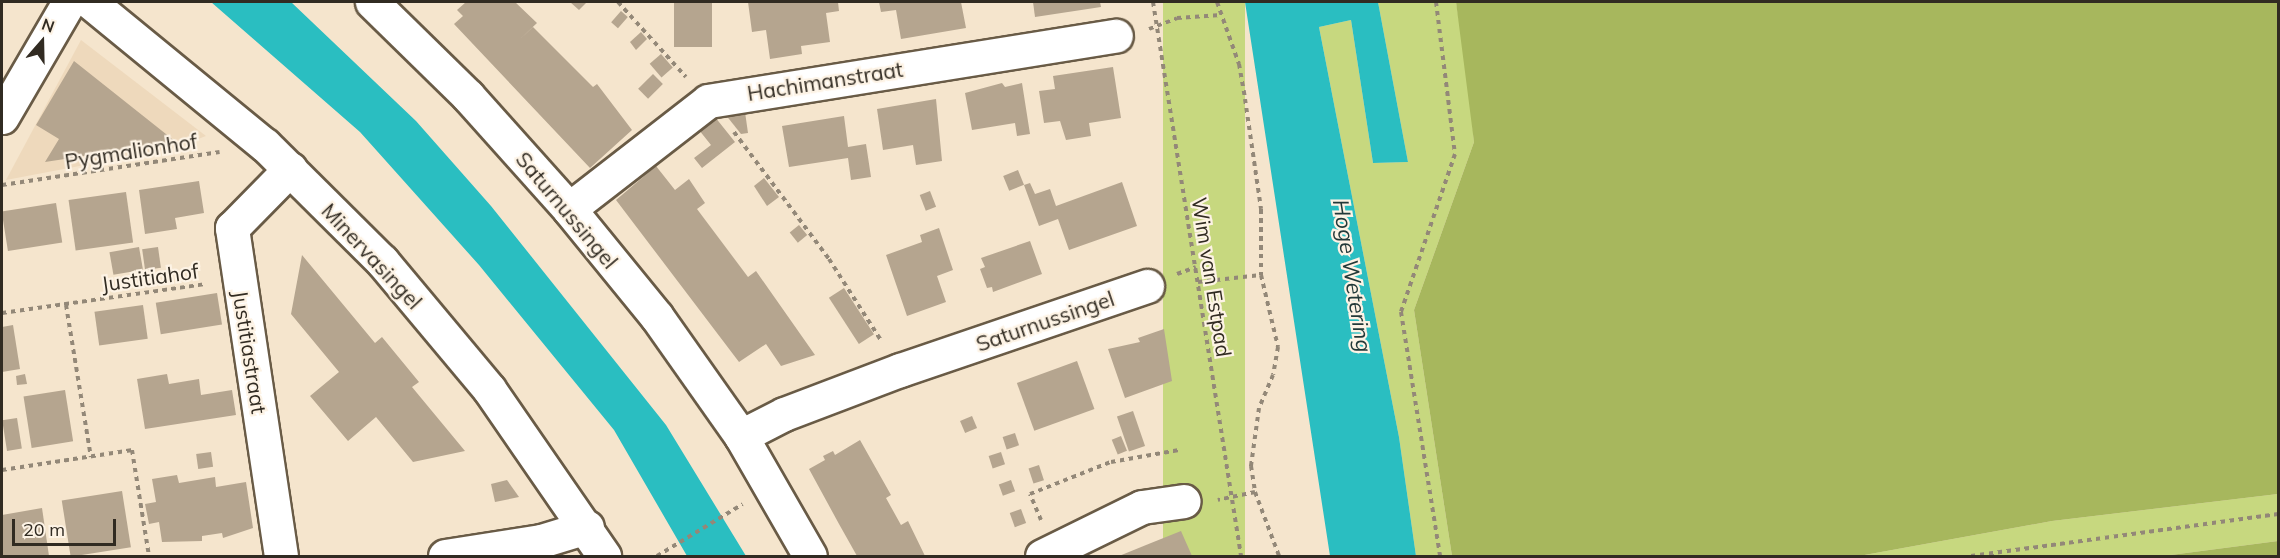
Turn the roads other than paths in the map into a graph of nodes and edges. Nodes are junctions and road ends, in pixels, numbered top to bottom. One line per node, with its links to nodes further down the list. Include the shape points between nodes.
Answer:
1 (69, 2): 5 (street)
2 (90, 2): 6 (street, Minervasingel)
3 (372, 2): 7 (street, Saturnussingel, via 468,96)
4 (1116, 36): 7 (street, Hachimanstraat, via 708,100)
5 (2, 117)
6 (290, 169): 11 (street, Minervasingel, via 382,261 489,389); 13 (street, Justitiastraat, via 232,228)
7 (569, 209): 9 (street, Saturnussingel, via 657,317)
8 (1147, 286): 9 (street, Saturnussingel, via 900,370 784,414)
9 (741, 436): 16 (street, Saturnussingel)
10 (1184, 501): 12 (street, via 1142,507)
11 (587, 527): 14 (street, via 541,541); 15 (street, Minervasingel)
12 (1048, 553)
13 (281, 556)
14 (445, 556)
15 (604, 556)
16 (810, 556)

